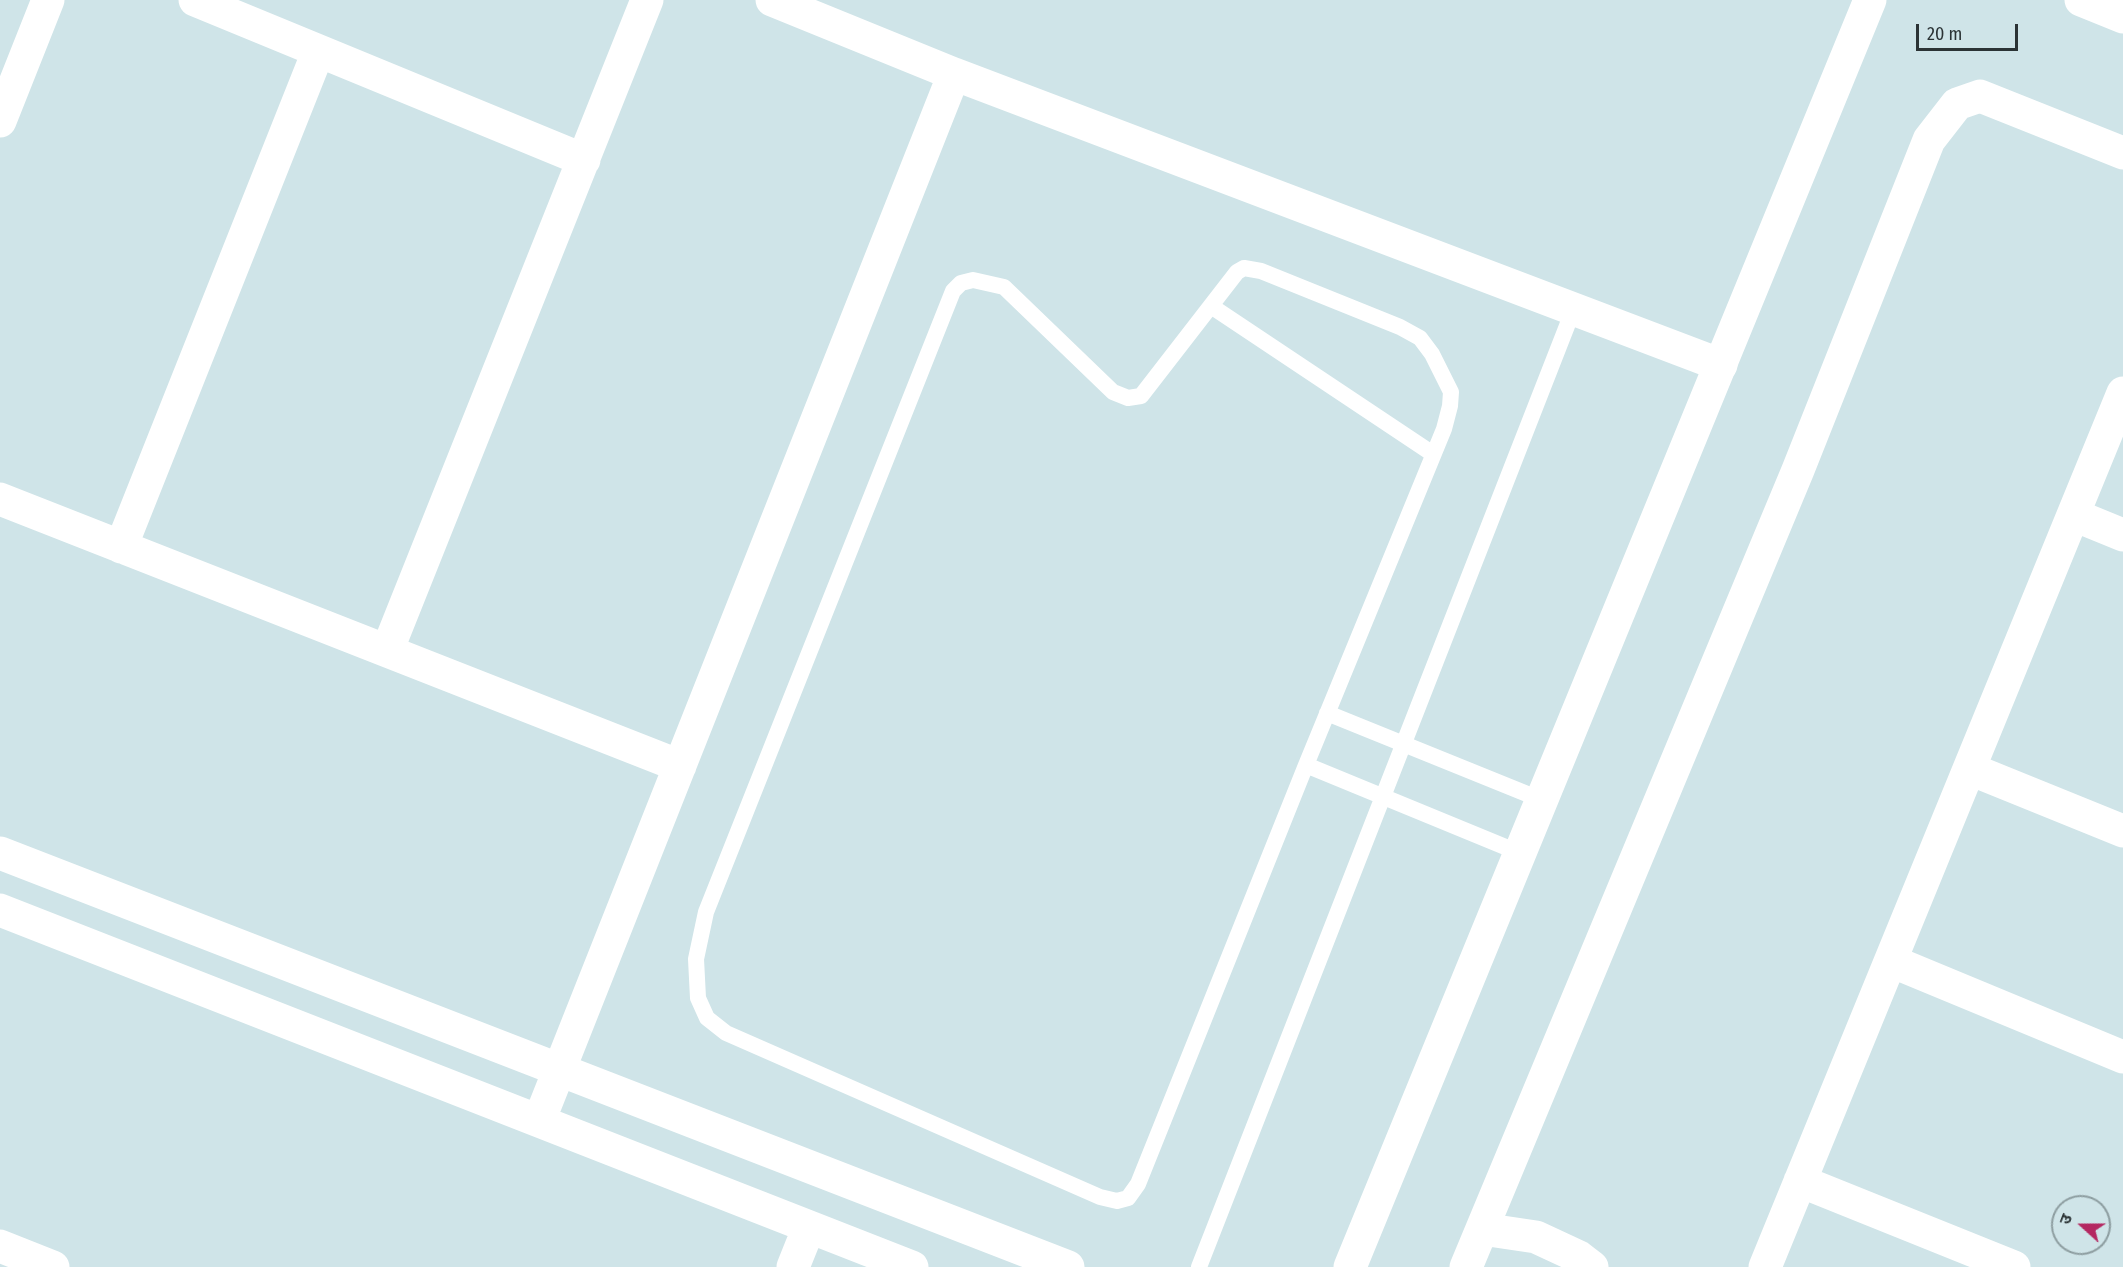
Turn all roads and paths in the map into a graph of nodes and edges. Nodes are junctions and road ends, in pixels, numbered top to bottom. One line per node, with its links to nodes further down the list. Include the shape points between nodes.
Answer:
1 (48, 0): 10 (street)
2 (195, 0): 8 (street)
3 (647, 0): 12 (street)
4 (772, 0): 9 (street)
5 (1870, 0): 15 (street)
6 (2080, 0): 7 (street)
7 (2123, 17)
8 (318, 52): 12 (street); 21 (street)
9 (954, 74): 14 (street); 26 (street)
10 (0, 121)
11 (2123, 153): 40 (street, via 1980,96 1957,104 1929,140 1798,470)
12 (584, 160): 22 (street)
13 (1210, 306): 17 (lane); 17 (lane, via 1237,272 1254,269 1420,338 1451,392 1444,429); 25 (lane, via 1141,396 1128,398 1113,392 1004,287 974,280 961,283 953,291 706,912 696,958 698,998 707,1018 726,1033 1100,1197 1117,1201 1128,1198 1138,1184)
14 (1574, 308): 15 (street); 24 (lane)
15 (1721, 365): 29 (street)
16 (2122, 397): 19 (street)
17 (1433, 454): 23 (lane)
18 (0, 499): 21 (street)
19 (2074, 515): 20 (street); 27 (street)
20 (2123, 535)
21 (121, 547): 22 (street)
22 (387, 651): 26 (street)
23 (1327, 713): 24 (lane); 25 (lane)
24 (1403, 744): 28 (lane); 29 (lane)
25 (1306, 765): 28 (lane)
26 (680, 766): 36 (street)
27 (1970, 769): 30 (street); 34 (street)
28 (1383, 797): 32 (lane); 46 (lane)
29 (1542, 800): 32 (street)
30 (2123, 831)
31 (0, 853): 36 (street)
32 (1520, 853): 47 (street)
33 (0, 910): 37 (street)
34 (1891, 962): 35 (street); 38 (street)
35 (2123, 1058)
36 (559, 1070): 37 (street); 45 (street)
37 (539, 1121): 39 (street)
38 (1800, 1181): 50 (street); 51 (street)
39 (808, 1227): 43 (street); 44 (street)
40 (1482, 1229): 48 (street); 49 (street, via 1536,1237)
41 (0, 1246): 42 (street)
42 (53, 1267)
43 (793, 1267)
44 (912, 1267)
45 (1068, 1267)
46 (1199, 1267)
47 (1350, 1267)
48 (1466, 1267)
49 (1593, 1267)
50 (1765, 1267)
51 (2014, 1267)

